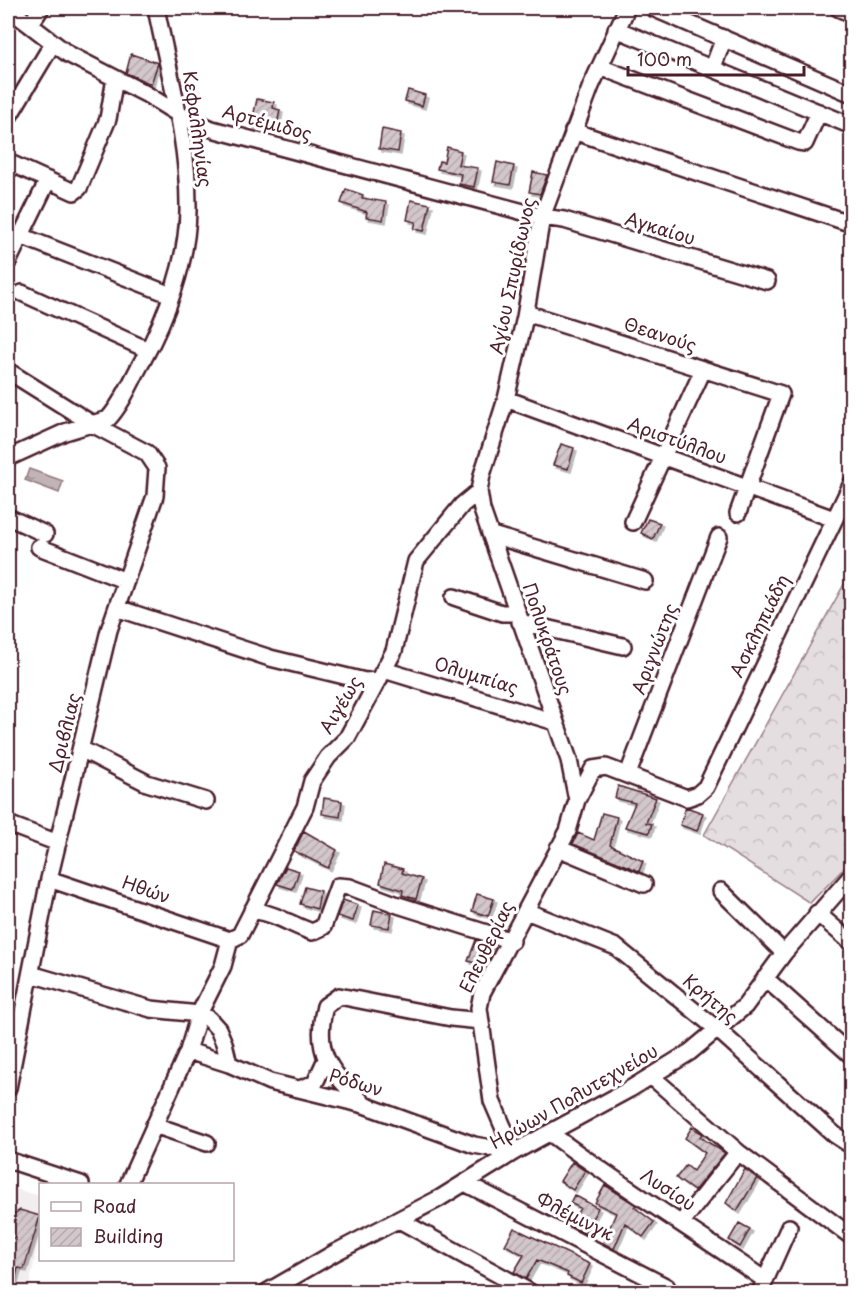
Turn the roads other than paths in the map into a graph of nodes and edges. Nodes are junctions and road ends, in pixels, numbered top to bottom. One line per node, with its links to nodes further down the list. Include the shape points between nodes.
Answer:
1 (8, 8): 8 (street, Αρτέμιδος)
2 (41, 8): 8 (street)
3 (156, 8): 17 (street, Κεφαλληνίας)
4 (627, 8): 9 (street, Αγίου Σπυρίδωνος)
5 (652, 8): 10 (street)
6 (838, 8): 7 (street)
7 (852, 14)
8 (30, 25): 11 (street, Αρτέμιδος)
9 (616, 29): 12 (street, Αγίου Σπυρίδωνος); 13 (street)
10 (724, 38): 13 (street); 15 (street)
11 (53, 43): 14 (street, Αρτέμιδος); 18 (street)
12 (600, 67): 16 (street, via 798,142 805,143 810,137); 20 (street, Αγίου Σπυρίδωνος)
13 (713, 67): 16 (street)
14 (115, 78): 17 (street, Αρτέμιδος); 22 (street, via 108,119 79,188 74,192)
15 (852, 94)
16 (819, 112): 19 (street)
17 (178, 114): 23 (street, Αρτέμιδος, via 212,129); 29 (street, Κεφαλληνίας, via 188,211)
18 (8, 118)
19 (852, 126)
20 (573, 131): 23 (street, Αγίου Σπυρίδωνος); 24 (street)
21 (8, 162): 22 (street)
22 (48, 180): 25 (street)
23 (542, 217): 27 (street, Αγκαίου, via 564,220); 30 (street, Αγίου Σπυρίδωνος)
24 (852, 224)
25 (21, 236): 26 (street); 29 (street)
26 (8, 262)
27 (767, 281)
28 (22, 292): 31 (street)
29 (171, 295): 31 (street, Κεφαλληνίας)
30 (526, 313): 32 (street, Θεανούς); 34 (street, Αγίου Σπυρίδωνος)
31 (148, 350): 35 (street, Κεφαλληνίας, via 113,414)
32 (703, 370): 36 (street); 39 (street, Θεανούς, via 781,394)
33 (8, 371): 35 (street, Δριβλιας)
34 (506, 399): 36 (street, Αριστύλλου); 40 (street, Αγίου Σπυρίδωνος)
35 (94, 425): 37 (street, Κεφαλληνίας, via 65,432); 47 (street, Δριβλιας, via 141,448 157,468 155,496)
36 (665, 457): 39 (street, Αριστύλλου); 44 (street)
37 (8, 458)
38 (852, 483): 43 (street, Ασκληπιάδη)
39 (747, 487): 41 (street); 43 (street, Αριστύλλου)
40 (479, 491): 45 (street, Πολυκράτους); 53 (street, Αιγέως, via 433,537 416,561 396,644)
41 (738, 513)
42 (8, 517): 47 (street, via 42,540)
43 (834, 519): 56 (street, Ασκληπιάδη, via 706,787 687,798)
44 (633, 522)
45 (492, 535): 48 (street); 51 (street, Πολυκράτους)
46 (719, 537): 56 (street, Αριγνώτης)
47 (126, 581): 50 (street, Δριβλιας)
48 (645, 581)
49 (454, 597): 51 (street)
50 (117, 608): 53 (street, Ολυμπίας, via 270,658 350,678); 55 (street, Δριβλιας)
51 (519, 618): 52 (street); 54 (street, Πολυκράτους)
52 (623, 646)
53 (382, 675): 54 (street, Ολυμπίας); 66 (street, Αιγέως, via 347,738 312,781 305,807)
54 (555, 722): 57 (street, Πολυκράτους, via 569,760)
55 (81, 749): 58 (street, via 147,783); 60 (street, Δριβλιας)
56 (628, 774): 57 (street, Ελευθερίας, via 606,767 593,769)
57 (577, 800): 61 (street, Ελευθερίας, via 568,831)
58 (206, 801)
59 (8, 824): 60 (street)
60 (58, 843): 63 (street, Δριβλιας)
61 (558, 848): 64 (street); 67 (street, Ελευθερίας)
62 (852, 875): 68 (street, Ηρώων Πολυτεχνείου)
63 (49, 879): 69 (street, Ηθών); 73 (street, Δριβλιας)
64 (644, 884)
65 (722, 891): 72 (street)
66 (252, 910): 69 (street, Αιγέως, via 240,935); 70 (street, via 275,913 312,932 323,927 338,886 350,886)
67 (526, 911): 70 (street, Ελευθερίας); 78 (street, Κρήτης, via 616,946)
68 (817, 913): 71 (street); 72 (street, Ηρώων Πολυτεχνείου)
69 (231, 940): 76 (street, Αιγέως)
70 (512, 940): 77 (street, Ελευθερίας, via 482,993)
71 (852, 943)
72 (784, 953): 74 (street, Ηρώων Πολυτεχνείου)
73 (31, 974): 75 (street, Δριβλιας); 76 (street, via 151,1010)
74 (765, 978): 78 (street, Ηρώων Πολυτεχνείου, via 744,1006); 80 (street)
75 (14, 1008): 84 (street, Δριβλιας)
76 (200, 1014): 79 (street, Αιγέως); 82 (street, via 218,1029)
77 (481, 1021): 81 (street, via 339,996 325,1006 321,1022 320,1038); 91 (street, Ελευθερίας, via 492,1101)
78 (718, 1030): 83 (street, Ηρώων Πολυτεχνείου); 90 (street, Κρήτης)
79 (188, 1052): 82 (street, Ρόδων); 87 (street, Αιγέως)
80 (852, 1056)
81 (326, 1059): 85 (street, via 315,1083); 86 (street)
82 (229, 1064): 85 (street, Ρόδων, via 270,1082)
83 (651, 1076): 88 (street, Ηρώων Πολυτεχνείου); 92 (street)
84 (8, 1088)
85 (302, 1088): 86 (street, Ρόδων)
86 (364, 1104): 91 (street, Ρόδων, via 474,1145)
87 (154, 1125): 89 (street); 95 (street, Αιγέως)
88 (550, 1133): 91 (street, Ηρώων Πολυτεχνείου); 98 (street, Λυσίου)
89 (207, 1143)
90 (852, 1146)
91 (514, 1152): 96 (street, Ηρώων Πολυτεχνείου)
92 (738, 1152): 98 (street); 100 (street)
93 (8, 1160): 94 (street)
94 (75, 1183)
95 (129, 1183)
96 (465, 1183): 97 (street, Ηρώων Πολυτεχνείου); 101 (street, Φλέμινγκ)
97 (399, 1220): 103 (street, Ηρώων Πολυτεχνείου); 104 (street)
98 (682, 1222): 102 (street, Λυσίου)
99 (789, 1227): 102 (street)
100 (852, 1237)
101 (667, 1287)
102 (762, 1287)
103 (267, 1293)
104 (530, 1293)

